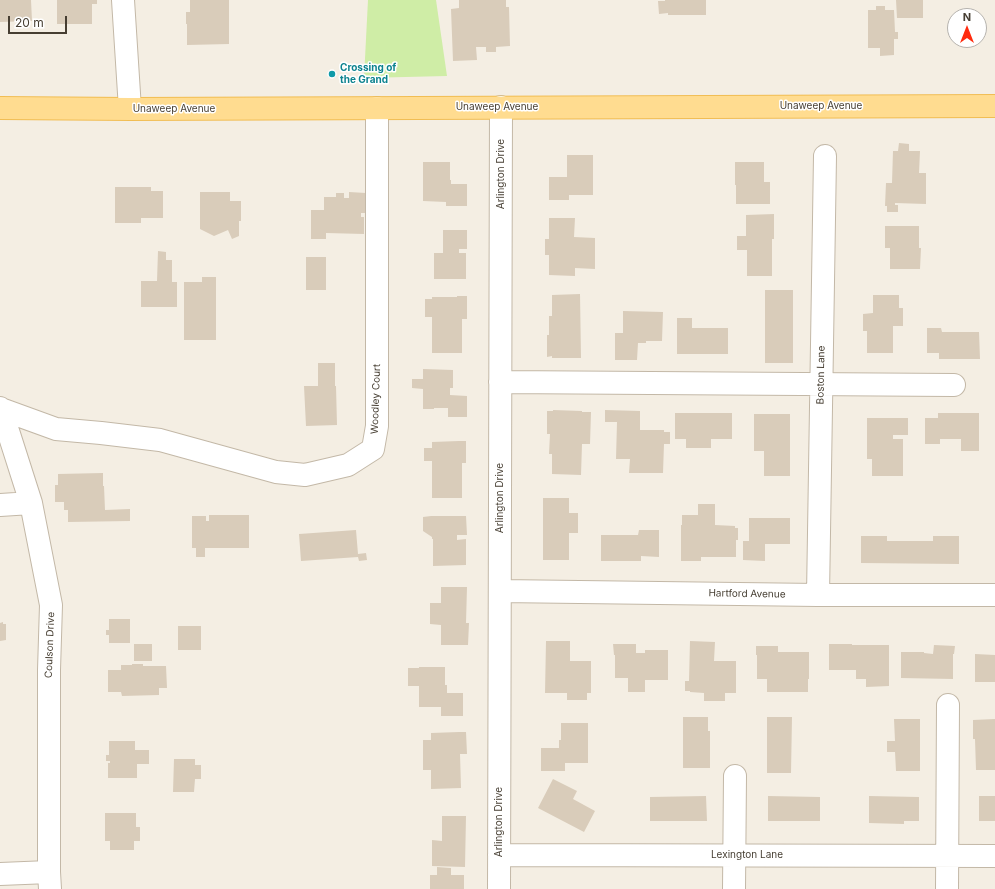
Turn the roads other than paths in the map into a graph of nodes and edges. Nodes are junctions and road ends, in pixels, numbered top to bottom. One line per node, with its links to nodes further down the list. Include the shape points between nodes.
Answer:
1 (123, 0): 6 (street)
2 (995, 106): 3 (main road, Unaweep Avenue)
3 (501, 107): 5 (main road, Unaweep Avenue); 8 (street, Arlington Drive)
4 (0, 108): 6 (main road, Unaweep Avenue)
5 (377, 108): 6 (main road, Unaweep Avenue); 11 (street, Woodley Court, via 377,426 373,449 348,465 306,475 283,473 160,440 56,429)
6 (130, 109)
7 (825, 156): 9 (street, Boston Lane)
8 (500, 382): 9 (street); 14 (street, Arlington Drive)
9 (821, 384): 10 (street); 15 (street, Boston Lane)
10 (954, 384)
11 (1, 408): 12 (street, Coulson Drive)
12 (31, 504): 13 (street); 24 (street, Coulson Drive, via 51,605)
13 (0, 505)
14 (500, 592): 15 (street, Hartford Avenue); 19 (street, Arlington Drive)
15 (818, 595): 16 (street, Hartford Avenue)
16 (995, 595)
17 (948, 705): 21 (street)
18 (735, 776): 20 (street)
19 (499, 855): 20 (street, Lexington Lane); 25 (street, Arlington Drive)
20 (735, 855): 21 (street, Lexington Lane); 26 (street)
21 (947, 856): 22 (street, Lexington Lane); 27 (street)
22 (995, 856)
23 (0, 874): 24 (street)
24 (49, 880)
25 (499, 889)
26 (734, 889)
27 (947, 889)

